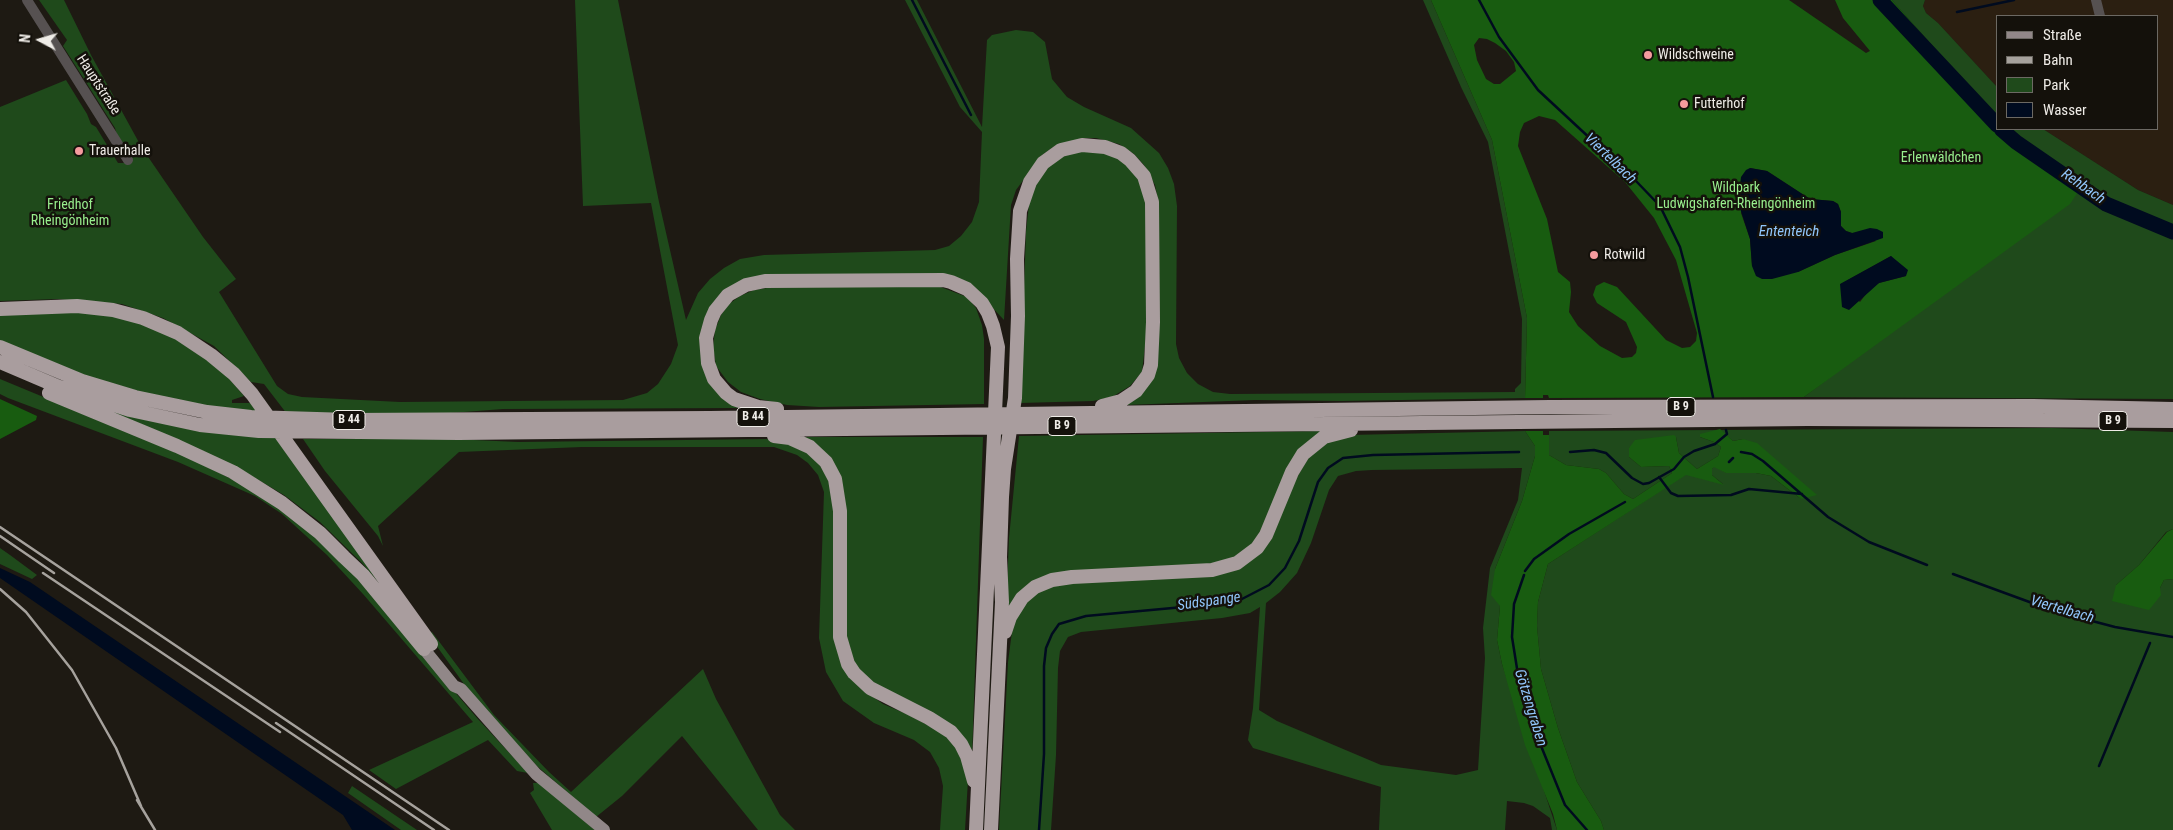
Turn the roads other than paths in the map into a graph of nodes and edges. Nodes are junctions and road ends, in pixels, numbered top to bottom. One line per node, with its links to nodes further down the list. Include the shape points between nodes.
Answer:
1 (27, 0): 4 (street, Hauptstraße)
2 (2096, 0): 3 (street)
3 (2100, 15)
4 (128, 160)
5 (0, 309): 16 (highway, via 96,307 143,318 194,342 234,374 252,394)
6 (0, 347): 11 (highway, B 44, via 82,382 135,397 207,412 251,417 386,420)
7 (0, 362): 8 (highway, B 44)
8 (30, 376): 14 (highway, B 44, via 130,410 200,425 259,431 351,434); 16 (highway, via 46,392 193,453 233,472 282,503 344,556)
9 (2173, 409): 10 (highway, B 9, via 2033,406 1550,407)
10 (1069, 412): 11 (highway, B 9); 15 (highway, via 1110,405 1129,397 1142,384 1151,365 1152,202 1148,186 1137,167 1121,153 1105,146 1082,145 1061,150 1036,173 1024,197 1018,229 1015,398)
11 (797, 416): 15 (highway, via 734,399 711,372 705,346 710,320 728,295 746,285 765,281 951,282 967,289 982,303 993,326 998,347 996,398)
12 (2173, 421): 13 (highway, B 9)
13 (1384, 424): 14 (highway, B 9); 17 (highway, via 1332,434 1310,448 1292,472 1266,536 1257,548 1237,563 1212,570 1072,577 1043,583 1016,606)
14 (740, 430): 18 (highway, via 801,442 831,469 839,497 840,629 848,664 870,688 930,718 956,738 967,756)
15 (1001, 442): 17 (highway); 18 (highway)
16 (427, 646): 19 (main road, via 454,686 536,774)
17 (1000, 647): 21 (highway)
18 (978, 796): 20 (highway)
19 (604, 830)
20 (976, 830)
21 (992, 830)

